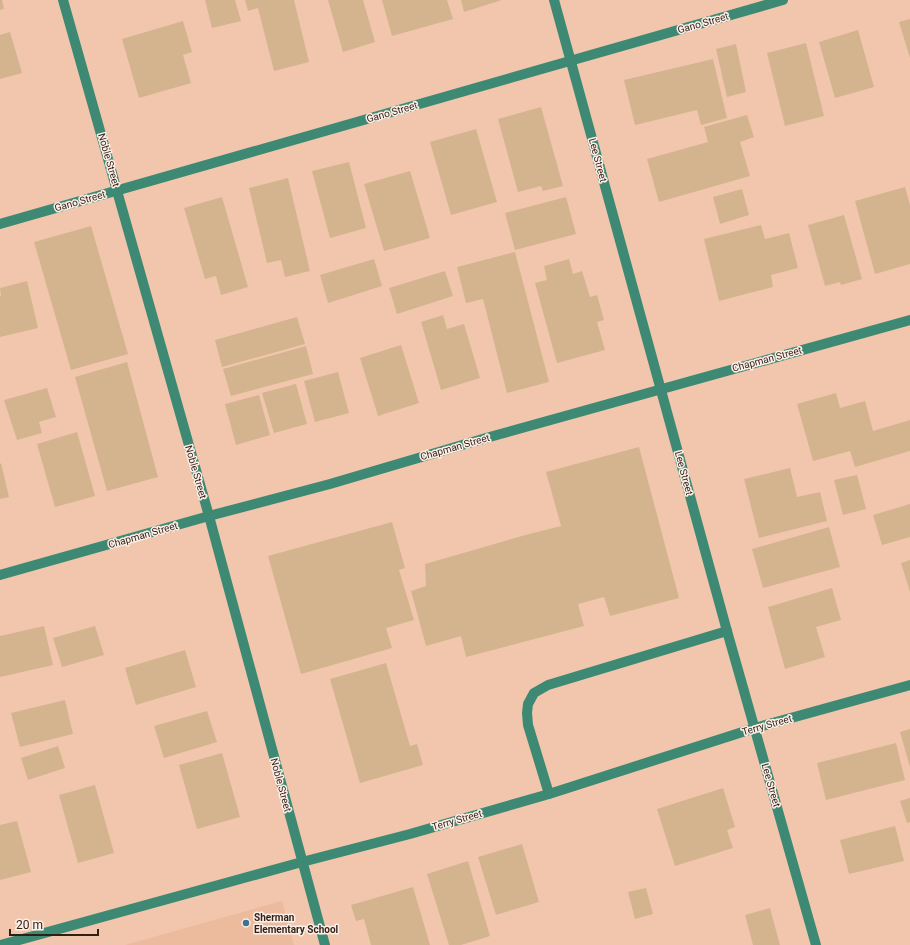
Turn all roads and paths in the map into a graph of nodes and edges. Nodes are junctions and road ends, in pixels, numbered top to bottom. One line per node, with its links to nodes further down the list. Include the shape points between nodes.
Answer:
1 (63, 0): 5 (street, Noble Street)
2 (554, 0): 4 (street, Lee Street)
3 (783, 0): 4 (street, Gano Street)
4 (570, 60): 5 (street, Gano Street); 8 (street, Lee Street)
5 (117, 191): 6 (street, Gano Street); 9 (street, Noble Street)
6 (0, 224)
7 (910, 320): 8 (street, Chapman Street)
8 (661, 389): 9 (street, Chapman Street); 11 (street, Lee Street)
9 (209, 516): 10 (street, Chapman Street); 15 (street, Noble Street)
10 (0, 575)
11 (727, 631): 13 (street, Lee Street); 14 (street, via 548,685 534,693 528,704 528,725)
12 (910, 685): 13 (street, Terry Street)
13 (755, 728): 14 (street, Terry Street); 18 (street, Lee Street)
14 (548, 794): 15 (street, Terry Street)
15 (302, 862): 16 (street, Terry Street); 17 (street, Noble Street)
16 (1, 945)
17 (325, 945)
18 (816, 945)

